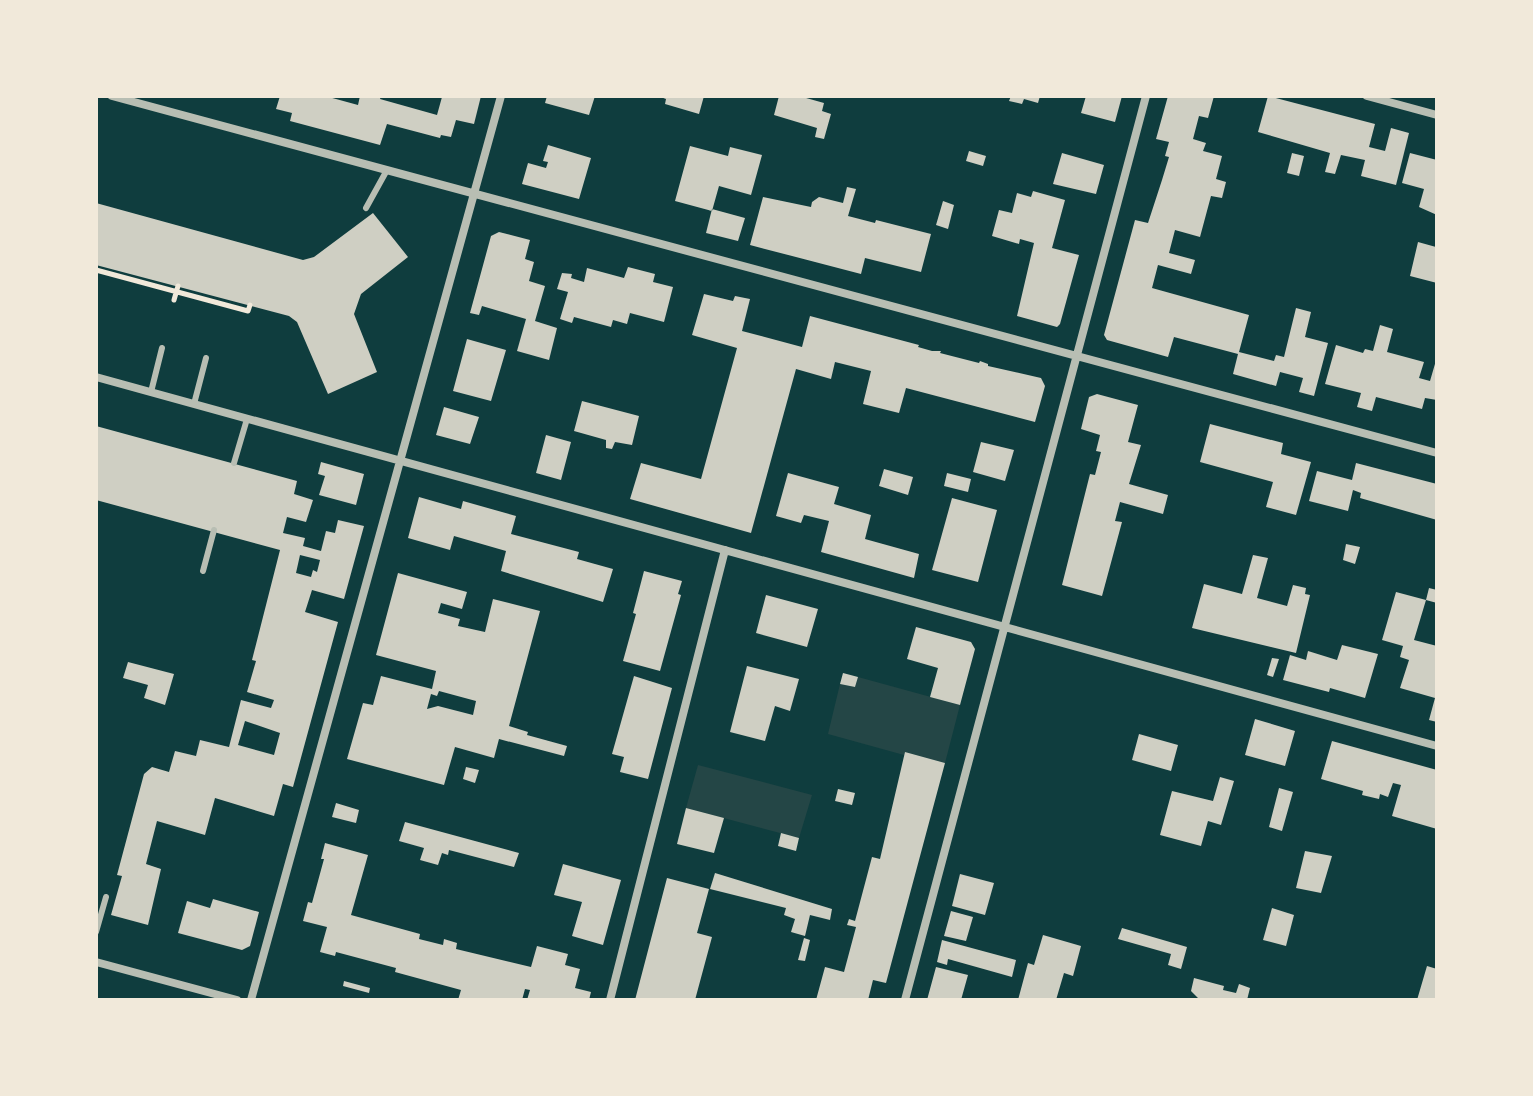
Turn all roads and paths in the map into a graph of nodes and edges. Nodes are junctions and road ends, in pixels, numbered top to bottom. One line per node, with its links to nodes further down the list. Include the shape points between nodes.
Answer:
1 (112, 96): 6 (street)
2 (501, 96): 7 (street)
3 (1146, 96): 14 (street)
4 (1367, 96): 5 (street)
5 (1437, 115)
6 (387, 170): 7 (street); 8 (lane)
7 (474, 194): 14 (street); 21 (street)
8 (366, 208)
9 (96, 270): 10 (path)
10 (178, 289): 11 (path); 12 (path, via 248,311)
11 (174, 300)
12 (250, 305)
13 (162, 348): 17 (lane)
14 (1077, 356): 20 (street); 26 (street)
15 (206, 358): 18 (lane)
16 (96, 377): 17 (street)
17 (151, 392): 18 (street)
18 (194, 404): 19 (street)
19 (247, 419): 21 (street); 22 (lane)
20 (1437, 453)
21 (400, 461): 24 (street); 32 (street)
22 (234, 463)
23 (214, 530): 25 (lane)
24 (725, 550): 26 (street); 33 (street)
25 (203, 571)
26 (1004, 627): 27 (street); 34 (street)
27 (1437, 746)
28 (106, 897): 29 (lane)
29 (96, 932)
30 (96, 962): 31 (street)
31 (237, 1000)
32 (251, 1000)
33 (610, 1000)
34 (905, 1000)

